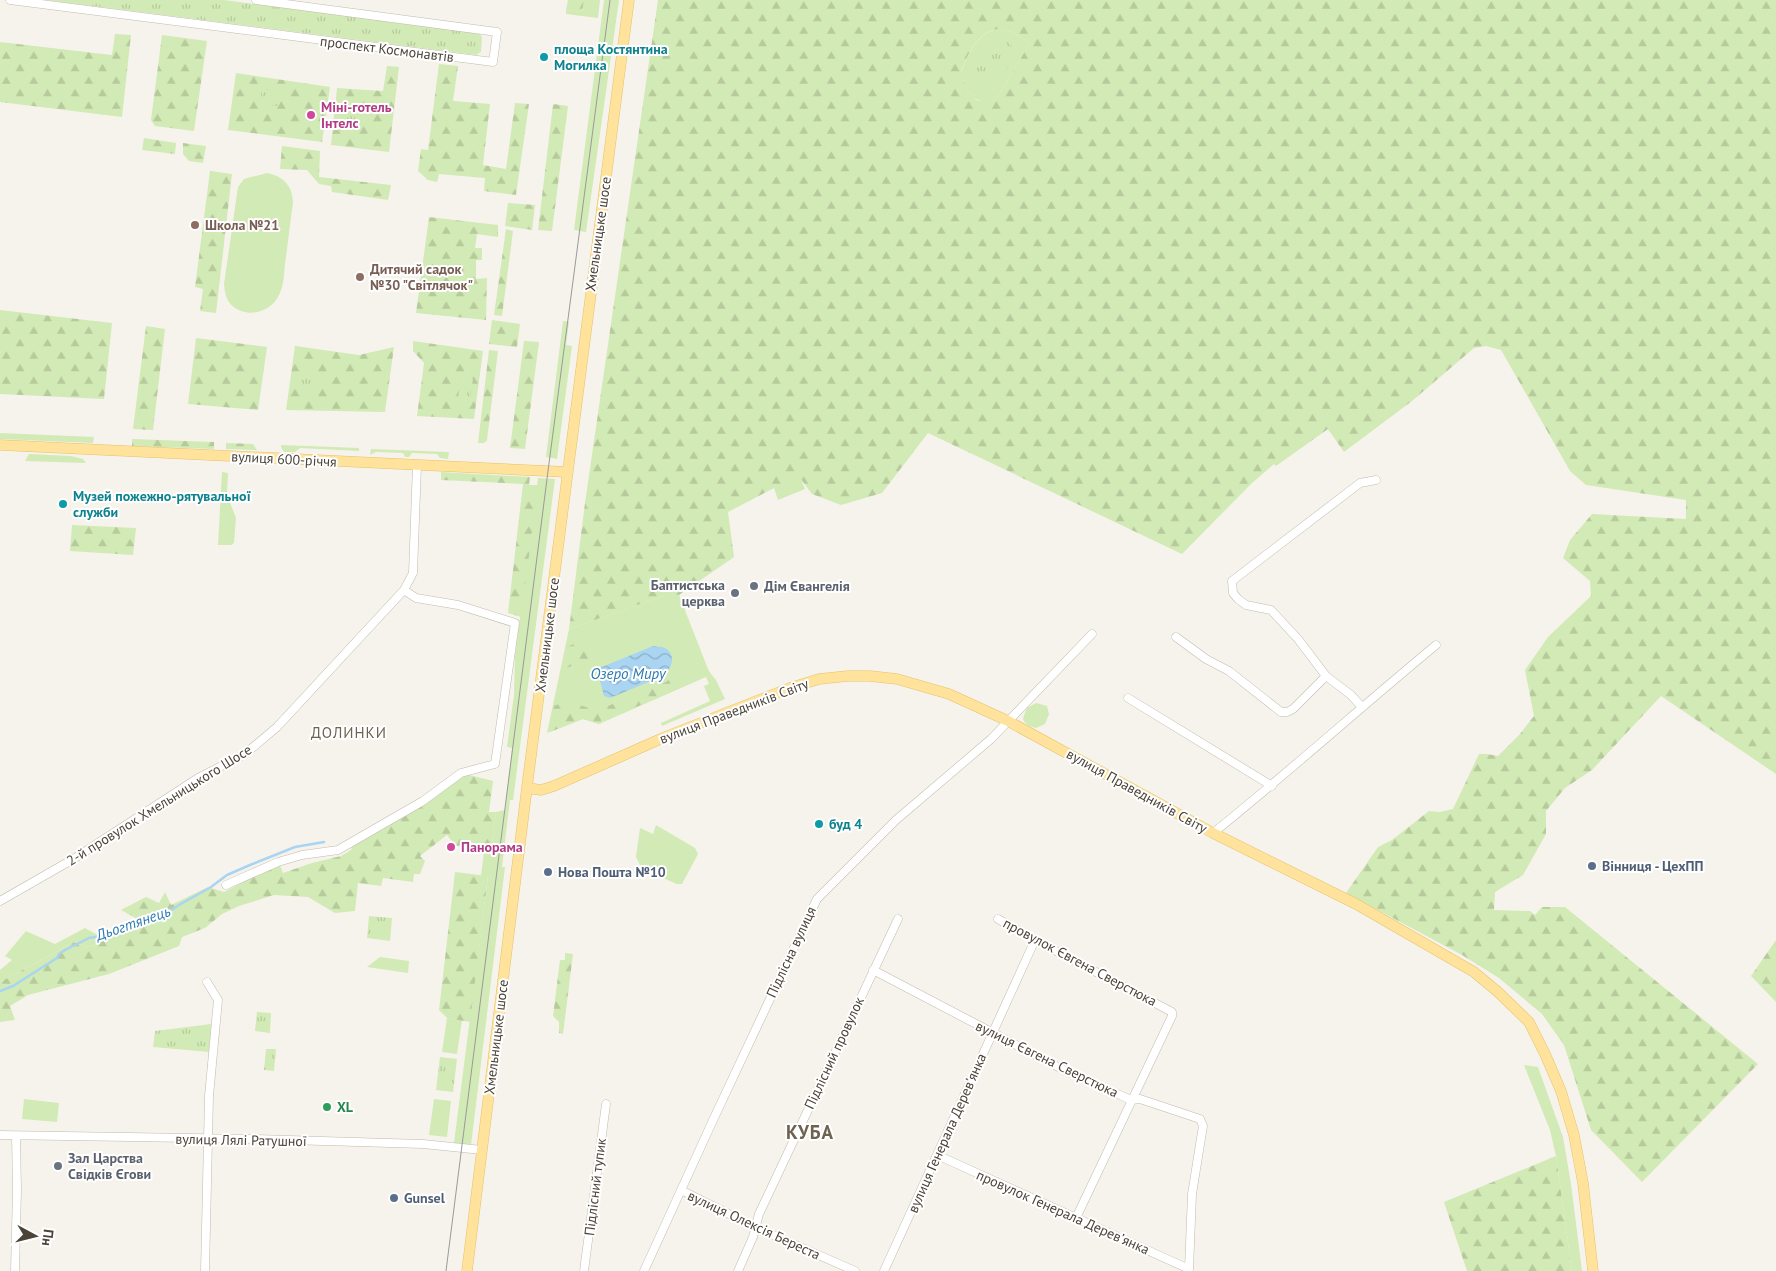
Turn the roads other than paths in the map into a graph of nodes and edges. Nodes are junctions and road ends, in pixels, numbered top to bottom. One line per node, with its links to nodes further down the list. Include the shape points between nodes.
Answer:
1 (10, 0): 2 (street, проспект Космонавтів, via 493,62 497,32)
2 (256, 0)
3 (629, 0): 6 (main road, Хмельницьке шосе)
4 (0, 446): 5 (main road, вулиця 600-річчя)
5 (417, 465): 6 (main road, вулиця 600-річчя); 8 (street, 2-й провулок Хмельницького Шосе, via 412,573)
6 (568, 472): 17 (main road, Хмельницьке шосе)
7 (1376, 480): 12 (street, via 1360,483 1232,581 1233,593 1238,599 1246,605 1271,610)
8 (404, 590): 19 (street, via 416,598 458,605 516,623 495,764 461,772 423,802 338,850 278,862); 20 (street, 2-й провулок Хмельницького Шосе, via 277,727 245,754 198,778 75,858)
9 (1092, 634): 15 (street, Підлісна вулиця)
10 (1176, 637): 12 (street, via 1281,712 1293,709)
11 (1436, 645): 14 (street, вулиця Праведників Світу)
12 (1326, 676): 14 (street)
13 (1128, 698): 16 (street)
14 (1362, 707): 16 (street, вулиця Праведників Світу)
15 (1008, 721): 17 (main road, вулиця Праведників Світу, via 949,694 897,679 870,676 819,679 665,737 554,786 541,790); 18 (main road, вулиця Праведників Світу); 34 (street, Підлісна вулиця, via 896,820 817,898)
16 (1272, 786): 18 (street, вулиця Праведників Світу)
17 (527, 788): 32 (main road, Хмельницьке шосе)
18 (1213, 833): 46 (main road, вулиця Праведників Світу, via 1356,904 1474,972 1528,1022 1561,1092 1574,1135 1583,1183)
19 (226, 885)
20 (0, 901)
21 (898, 919): 24 (street, Підлісний провулок)
22 (998, 919): 23 (street, провулок Євгена Сверстюка)
23 (1035, 940): 26 (street, вулиця Генерала Деревʼянка); 27 (street, провулок Євгена Сверстюка, via 1172,1012)
24 (872, 970): 26 (street, вулиця Євгена Сверстюка); 36 (street, Підлісний провулок)
25 (207, 982): 31 (street, via 218,1000)
26 (992, 1033): 27 (street, вулиця Євгена Сверстюка); 33 (street, вулиця Генерала Деревʼянка)
27 (1131, 1100): 35 (street, провулок Євгена Сверстюка); 37 (street, вулиця Євгена Сверстюка, via 1200,1119 1203,1126 1192,1194)
28 (606, 1104): 41 (street, Підлісний тупик)
29 (0, 1135): 30 (street, вулиця Лялі Ратушної)
30 (16, 1136): 31 (street, вулиця Лялі Ратушної); 38 (street)
31 (208, 1138): 32 (street, вулиця Лялі Ратушної, via 422,1144); 39 (street)
32 (482, 1150): 40 (main road, Хмельницьке шосе)
33 (938, 1155): 35 (street, провулок Генерала Деревʼянка); 45 (street, вулиця Генерала Деревʼянка)
34 (681, 1190): 36 (street, вулиця Олексія Береста); 42 (street, Підлісна вулиця)
35 (1076, 1218): 37 (street, провулок Генерала Деревʼянка)
36 (755, 1227): 43 (street, Підлісний провулок); 44 (street, вулиця Олексія Береста)
37 (1189, 1269)
38 (15, 1271)
39 (205, 1271)
40 (467, 1271)
41 (584, 1271)
42 (644, 1271)
43 (738, 1271)
44 (855, 1271)
45 (884, 1271)
46 (1592, 1271)

